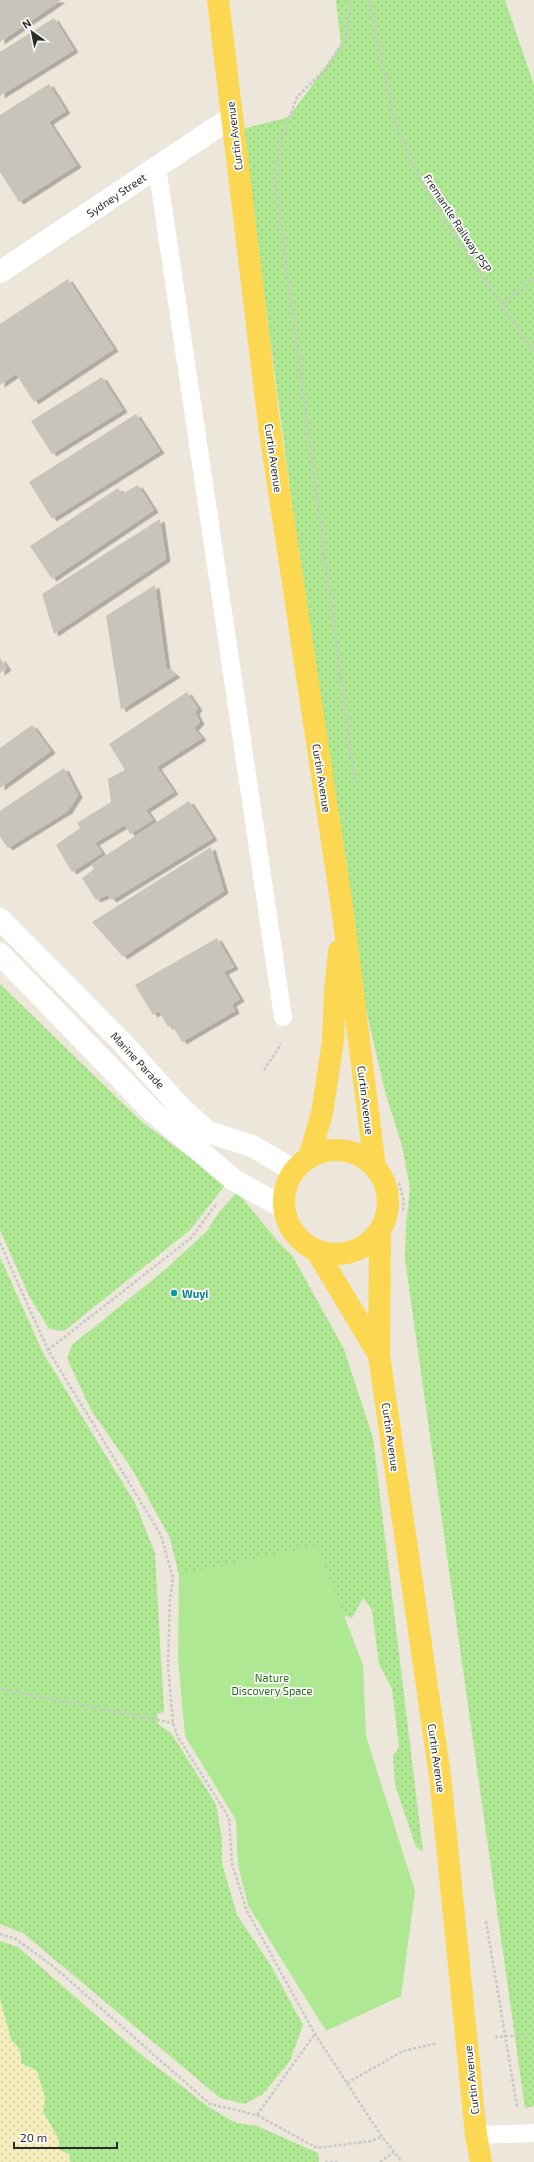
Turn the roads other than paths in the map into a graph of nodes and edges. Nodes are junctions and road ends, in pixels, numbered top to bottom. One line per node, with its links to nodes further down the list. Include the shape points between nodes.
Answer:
1 (218, 0): 2 (main road, Curtin Avenue)
2 (232, 117): 3 (main road, Sydney Street); 5 (main road, Curtin Avenue, via 269,425)
3 (157, 167): 4 (main road, Sydney Street); 8 (lane)
4 (0, 271)
5 (343, 914): 9 (main road, Curtin Avenue, via 335,990 333,1041 322,1113); 10 (main road, Curtin Avenue)
6 (0, 919): 9 (main road, Marine Parade, via 122,1042 179,1106 208,1132)
7 (0, 954): 11 (main road, via 152,1111 234,1180)
8 (283, 1017)
9 (302, 1164): 10 (main road, via 325,1152 343,1150 360,1156); 11 (main road, via 288,1182)
10 (375, 1167): 12 (main road, via 384,1181 388,1198 387,1214)
11 (284, 1208): 13 (main road, via 294,1234 304,1244)
12 (380, 1230): 13 (main road, via 371,1241 359,1249 330,1254); 14 (main road, Curtin Avenue)
13 (316, 1250): 14 (main road, Curtin Avenue)
14 (379, 1355): 16 (main road, Curtin Avenue, via 440,1776)
15 (534, 2133): 16 (lane)
16 (476, 2135): 17 (main road, Curtin Avenue)
17 (480, 2162)

